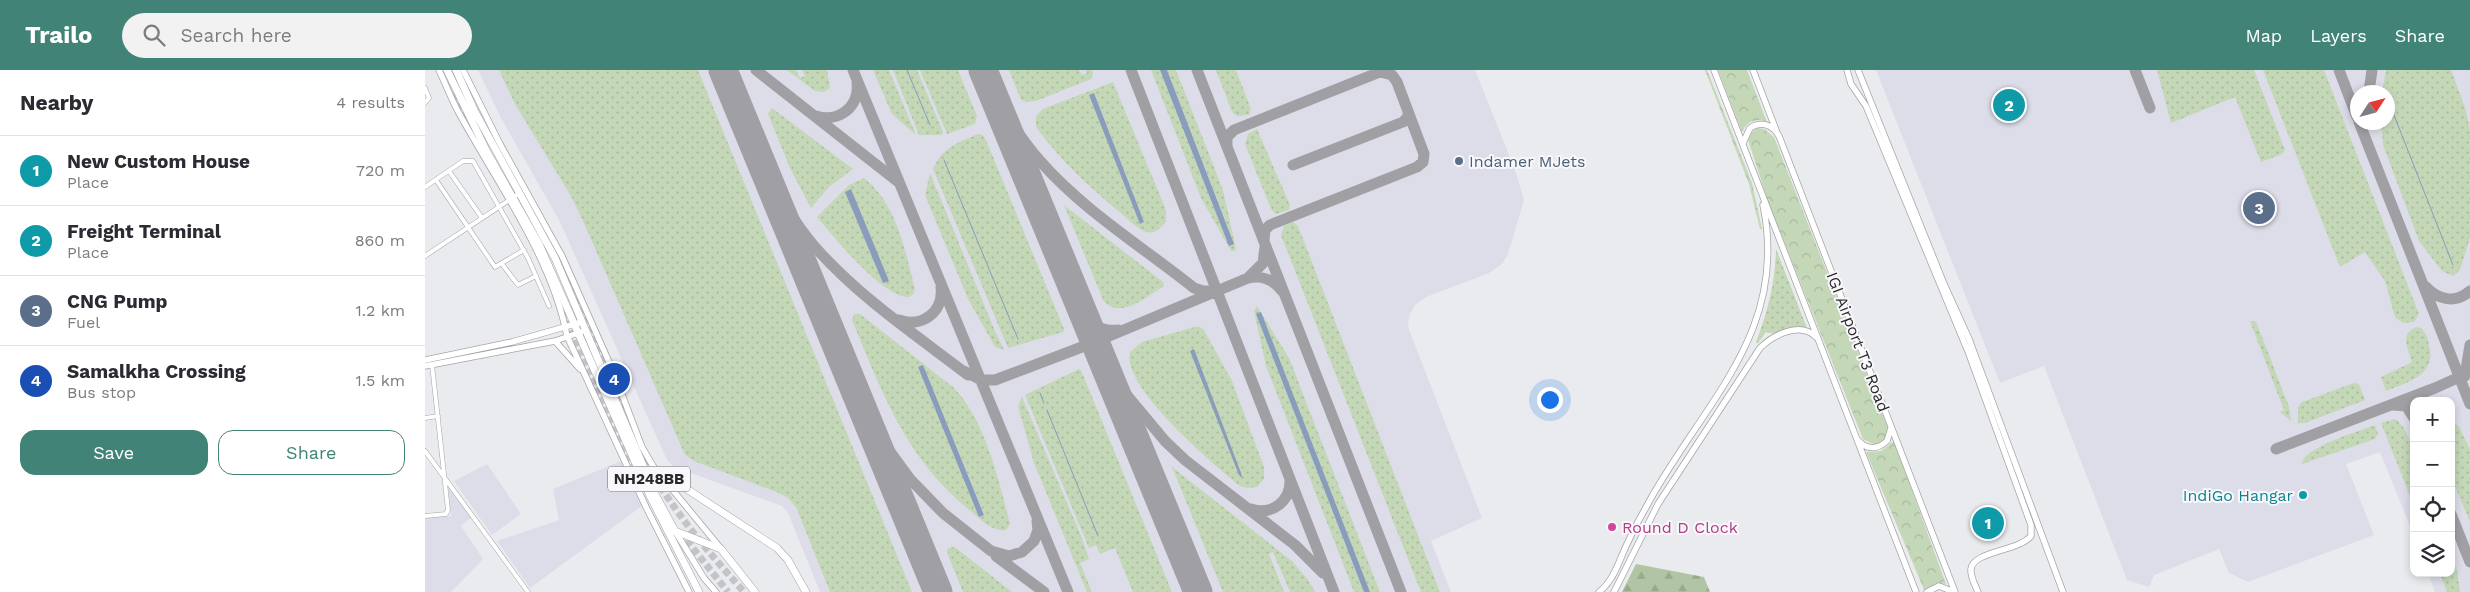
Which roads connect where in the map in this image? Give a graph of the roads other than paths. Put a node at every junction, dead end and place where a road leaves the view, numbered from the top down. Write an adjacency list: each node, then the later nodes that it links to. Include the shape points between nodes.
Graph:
1 (439, 70): 19 (main road, via 458,113)
2 (447, 70): 19 (highway, NH248BB)
3 (456, 70): 18 (highway, NH248BB, via 475,112)
4 (463, 70): 49 (main road, via 562,256 613,371 642,447 653,466)
5 (1714, 70): 13 (main road)
6 (1753, 70): 12 (main road)
7 (1847, 70): 10 (main road, via 1851,84)
8 (1857, 70): 10 (main road); 62 (main road, via 1969,338)
9 (425, 88): 11 (street, via 429,98)
10 (1861, 98): 61 (main road, via 1969,354 2031,525 2031,536 2021,545 1978,558 1973,564 1971,571)
11 (425, 104)
12 (1779, 136): 13 (main road, via 1771,127 1755,125 1744,138); 42 (main road, IGI Airport T3 Road)
13 (1745, 150): 17 (main road)
14 (449, 171): 15 (street); 20 (street, via 463,161 472,160); 21 (street)
15 (436, 180): 16 (street); 22 (street)
16 (425, 187)
17 (1759, 188): 35 (main road); 56 (main road, via 1767,223 1769,261 1763,300 1753,332 1737,364 1650,500 1610,580)
18 (520, 192): 19 (street); 28 (highway, NH248BB, via 555,258)
19 (510, 198): 20 (street); 29 (highway, NH248BB, via 539,244); 30 (main road, via 563,316)
20 (499, 206): 21 (street); 23 (street)
21 (482, 218): 22 (street)
22 (469, 228): 24 (street); 25 (street, via 495,267)
23 (524, 250): 25 (street); 26 (street)
24 (425, 256)
25 (502, 264): 26 (street, via 518,285)
26 (537, 276): 27 (street)
27 (549, 306)
28 (582, 322): 29 (main road); 31 (highway, NH248BB)
29 (574, 325): 30 (main road); 32 (highway, NH248BB)
30 (565, 328): 33 (main road); 36 (main road)
31 (585, 330): 32 (main road); 48 (highway, NH248BB, via 656,496)
32 (577, 334): 33 (main road); 52 (highway, NH248BB, via 651,498)
33 (567, 336): 34 (main road); 39 (main road)
34 (555, 341): 37 (main road); 39 (main road)
35 (1819, 342): 43 (main road); 57 (main road, via 1808,331 1799,330 1787,332 1760,348 1658,504)
36 (425, 360)
37 (432, 365): 38 (main road); 40 (street)
38 (425, 366)
39 (589, 381): 51 (main road)
40 (438, 416): 41 (street); 45 (street)
41 (425, 418)
42 (1890, 424): 43 (main road, via 1890,436 1877,448 1864,446); 60 (main road, IGI Airport T3 Road)
43 (1856, 437): 58 (main road)
44 (425, 451): 45 (street)
45 (444, 476): 47 (street, via 448,512); 50 (street)
46 (676, 482): 55 (highway, via 777,548)
47 (425, 516)
48 (675, 531): 49 (highway); 53 (main road)
49 (723, 552): 54 (highway)
50 (528, 592)
51 (689, 592)
52 (699, 592)
53 (716, 592)
54 (755, 592)
55 (807, 592)
56 (1599, 592)
57 (1614, 592)
58 (1916, 592)
59 (1927, 592): 60 (main road, via 1939,586)
60 (1954, 592)
61 (1978, 592)
62 (2063, 592)

